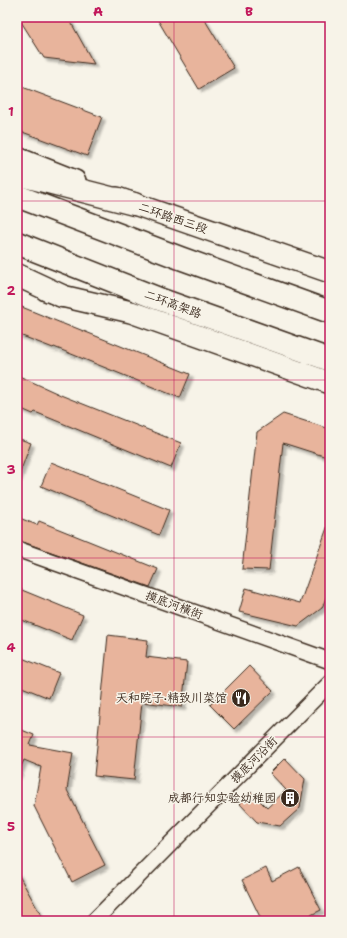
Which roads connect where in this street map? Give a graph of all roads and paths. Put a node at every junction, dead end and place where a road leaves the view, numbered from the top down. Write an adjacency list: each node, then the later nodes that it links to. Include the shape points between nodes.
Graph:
1 (17, 158): 4 (main road, 二环路西三段)
2 (17, 174): 4 (highway)
3 (17, 196): 10 (highway)
4 (134, 204): 6 (main road, 二环路西三段)
5 (17, 243): 11 (highway, 二环高架路, via 159,299)
6 (330, 272)
7 (17, 275): 9 (highway)
8 (17, 280): 9 (main road)
9 (62, 296): 12 (main road, via 131,312)
10 (330, 312)
11 (330, 360)
12 (330, 382)
13 (17, 549): 14 (street, 摸底河横街)
14 (330, 661)
15 (330, 683): 16 (street, 摸底河沿街)
16 (94, 921)

